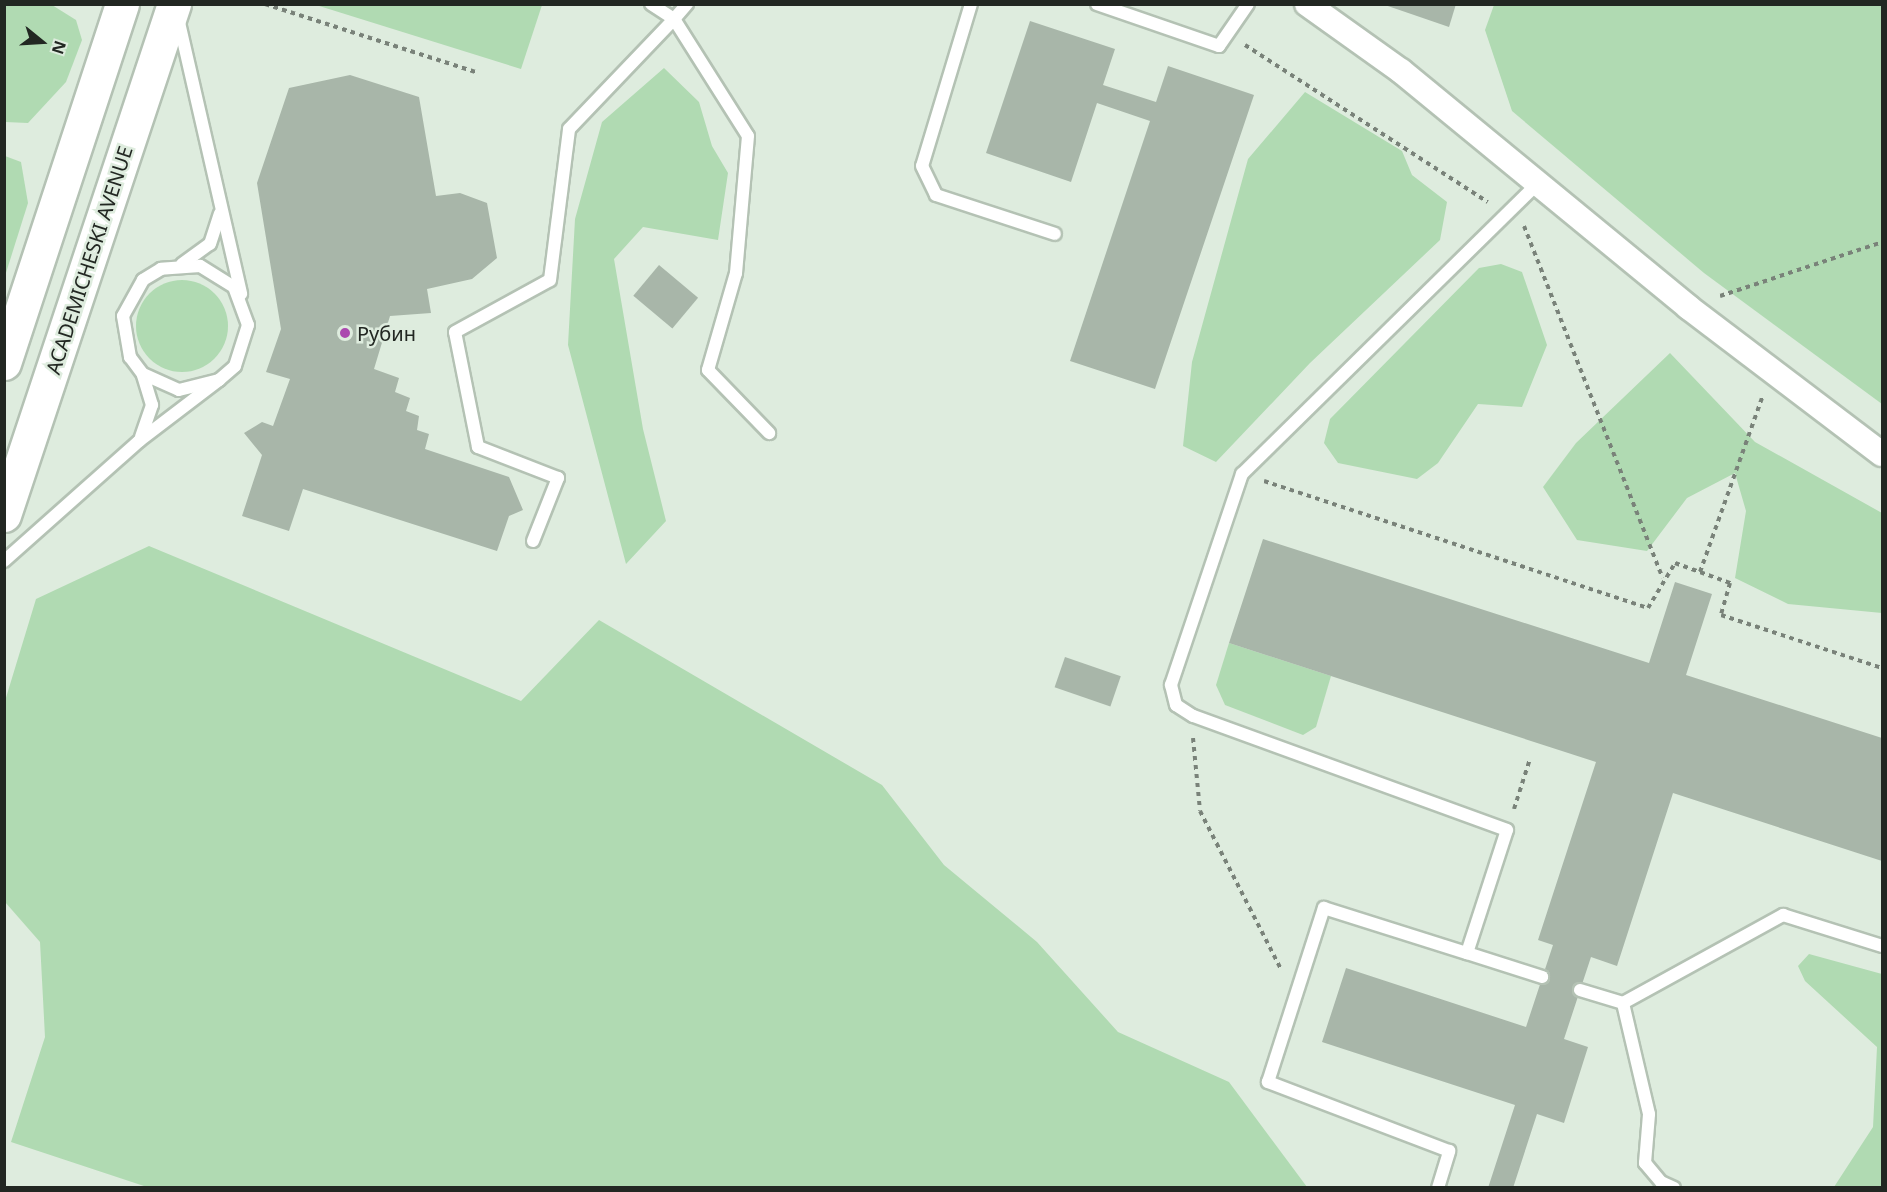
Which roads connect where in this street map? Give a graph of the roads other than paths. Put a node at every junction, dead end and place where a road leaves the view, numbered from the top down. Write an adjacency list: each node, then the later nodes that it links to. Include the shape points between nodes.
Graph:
1 (122, 4): 15 (main road)
2 (174, 4): 11 (lane); 21 (main road, ACADEMICHESKI AVENUE)
3 (651, 4): 9 (lane)
4 (687, 4): 9 (lane)
5 (971, 4): 12 (lane, via 922,166 936,195)
6 (1097, 4): 7 (lane, via 1219,46)
7 (1248, 4)
8 (1306, 4): 10 (street, via 1401,70)
9 (674, 19): 18 (lane, via 747,136 736,273 708,370); 22 (lane, via 569,129 550,280 455,332 478,447 558,478)
10 (1537, 184): 20 (street, via 1688,307); 25 (lane, via 1242,474 1172,685 1176,705 1193,716 1507,830)
11 (221, 209): 13 (lane, via 210,243); 14 (lane)
12 (1055, 234)
13 (181, 264): 14 (lane, via 219,273); 16 (lane, via 152,274 130,296 123,337)
14 (244, 304): 17 (lane, via 245,346)
15 (4, 363)
16 (143, 374): 17 (lane, via 179,390); 19 (lane, via 152,405)
17 (219, 380): 19 (lane)
18 (769, 433)
19 (139, 441): 23 (lane)
20 (1882, 454)
21 (4, 514)
22 (533, 541)
23 (4, 561)
24 (1882, 946): 28 (lane, via 1784,915)
25 (1467, 953): 26 (lane); 29 (lane, via 1324,908 1268,1082 1449,1151)
26 (1542, 977)
27 (1580, 990): 28 (lane)
28 (1623, 1004): 30 (lane, via 1649,1114 1645,1163 1651,1174)
29 (1438, 1188)
30 (1674, 1188)

